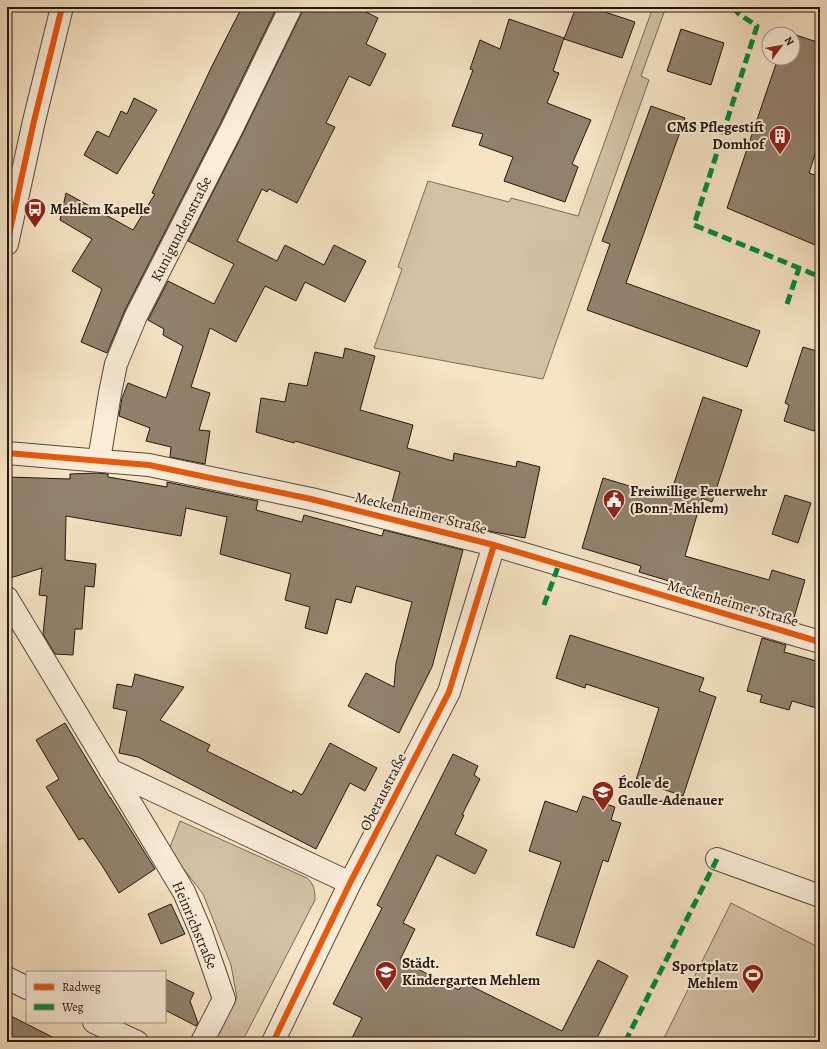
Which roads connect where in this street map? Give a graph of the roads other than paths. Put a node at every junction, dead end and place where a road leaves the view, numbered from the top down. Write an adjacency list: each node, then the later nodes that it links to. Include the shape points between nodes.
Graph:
1 (62, 7): 3 (street)
2 (291, 7): 5 (street, Kunigundenstraße, via 136,316 116,364)
3 (7, 244)
4 (7, 454): 5 (street, Meckenheimer Straße)
5 (99, 460): 6 (street, Meckenheimer Straße, via 149,465 302,496)
6 (494, 545): 8 (street, Meckenheimer Straße); 11 (street, Oberaustraße, via 449,692)
7 (7, 598): 9 (street, Heinrichstraße)
8 (820, 642)
9 (110, 770): 11 (street); 17 (street, Heinrichstraße, via 184,892 219,984 224,999)
10 (717, 859): 12 (street)
11 (350, 883): 18 (street, Oberaustraße)
12 (820, 896)
13 (7, 978): 14 (street)
14 (26, 988)
15 (96, 1023): 16 (street)
16 (137, 1042)
17 (202, 1042)
18 (273, 1042)

